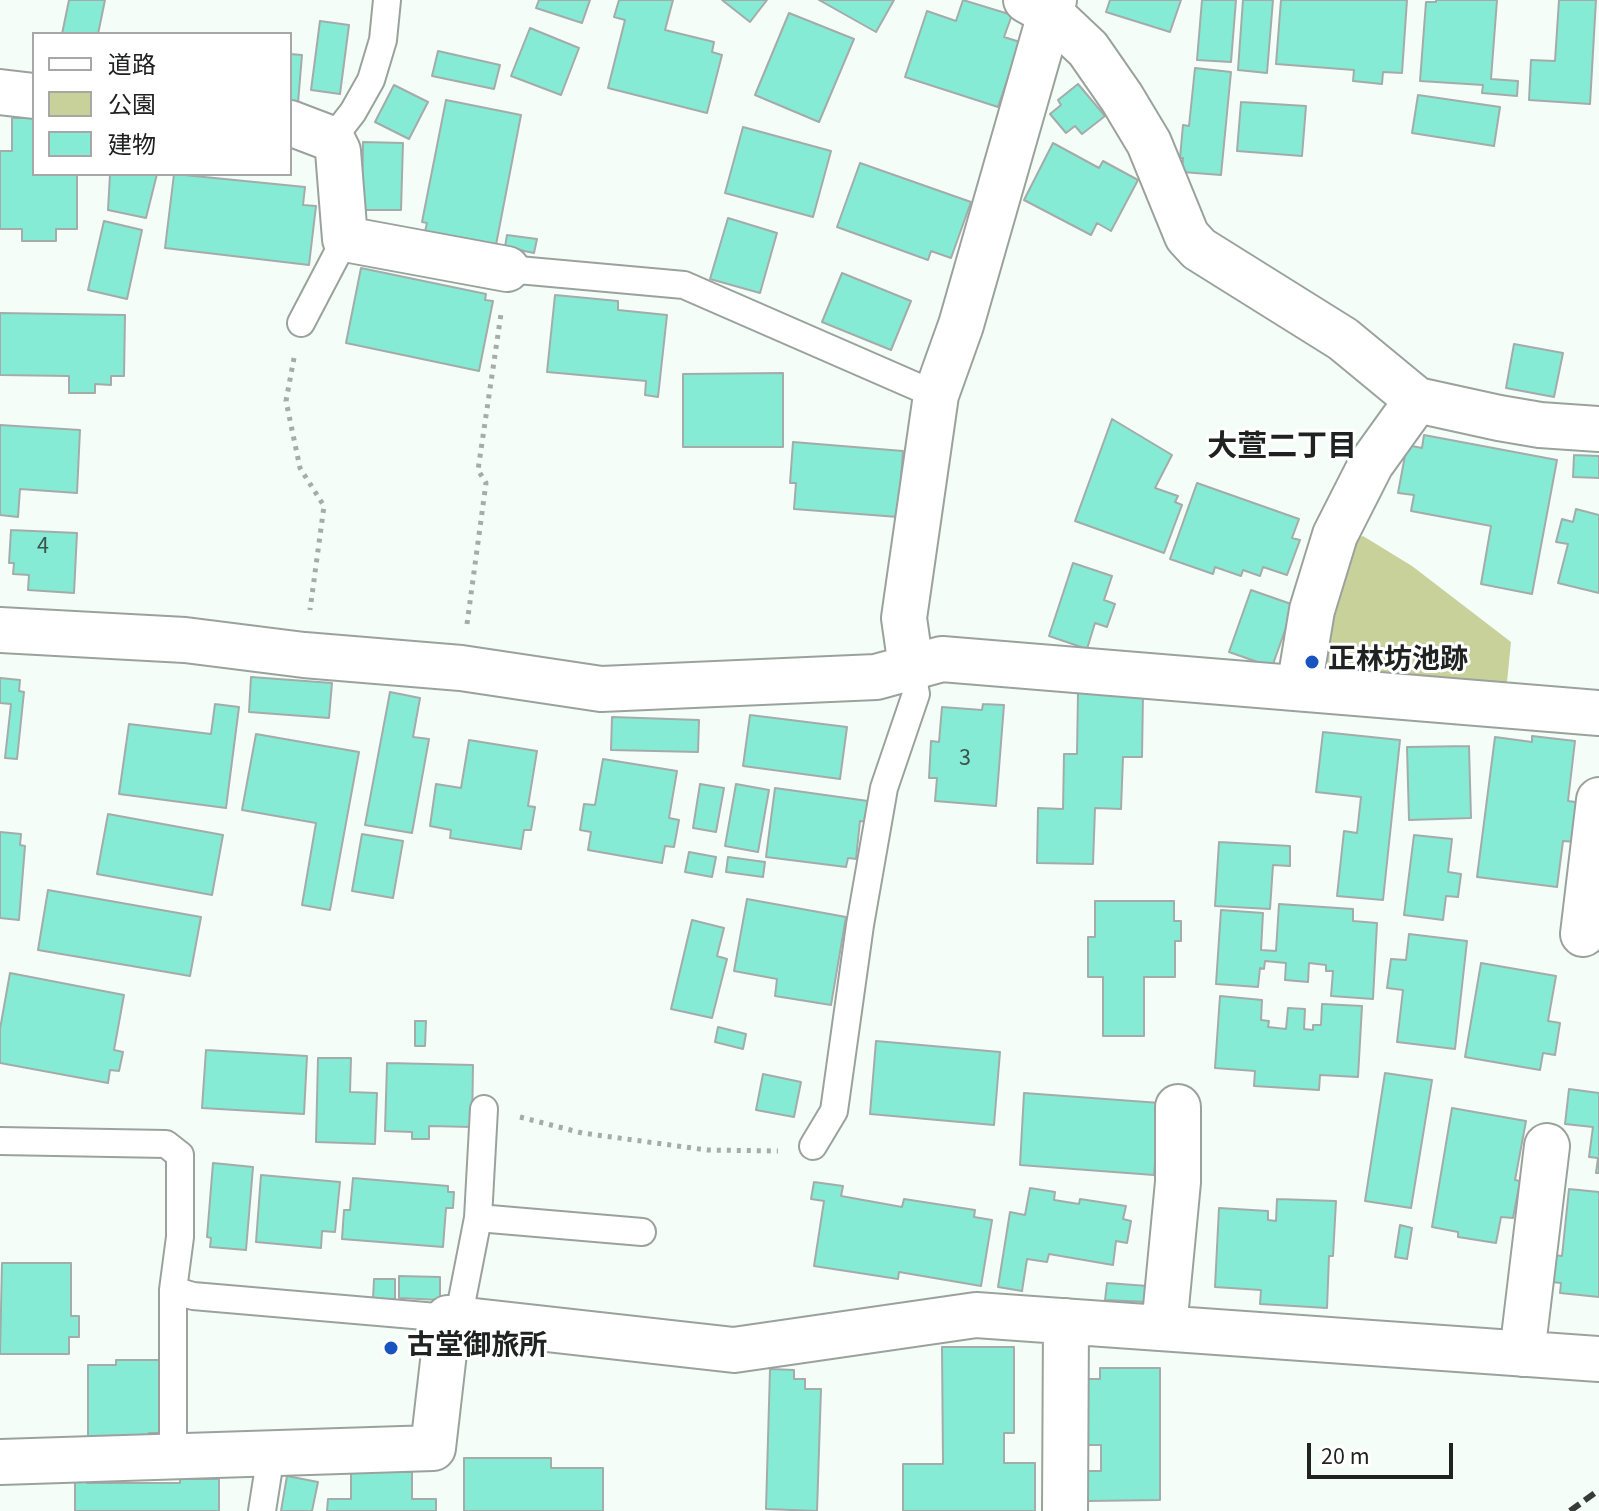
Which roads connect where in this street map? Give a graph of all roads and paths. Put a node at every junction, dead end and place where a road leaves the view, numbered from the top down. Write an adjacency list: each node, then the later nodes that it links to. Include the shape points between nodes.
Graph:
1 (387, 0): 6 (lane, via 371,80)
2 (1044, 5): 10 (street, via 961,325); 11 (street, via 1088,49 1122,98 1149,143 1187,236 1199,249 1343,339)
3 (0, 92): 4 (street)
4 (32, 96)
5 (292, 124): 6 (street)
6 (332, 139): 7 (street, via 341,168)
7 (345, 239): 8 (street); 9 (lane)
8 (507, 269): 10 (lane, via 684,285); 16 (path, via 478,470 486,483)
9 (301, 323): 14 (path, via 286,401 300,468 324,506)
10 (936, 395): 15 (street, via 904,618)
11 (1417, 400): 12 (street, via 1540,425); 17 (street, via 1371,464 1335,535 1312,610)
12 (1599, 429)
13 (0, 630): 14 (street, via 185,640)
14 (304, 655): 16 (street)
15 (911, 667): 16 (street, via 876,677 601,689); 17 (street, via 942,659); 24 (lane, via 916,694 884,788 834,1111)
16 (461, 668)
17 (1299, 688): 18 (street)
18 (1599, 713)
19 (1599, 800): 20 (street)
20 (1583, 934)
21 (1178, 1107): 31 (street, via 1178,1182)
22 (484, 1109): 24 (path, via 582,1133 707,1150 797,1151); 26 (lane)
23 (0, 1141): 28 (lane, via 166,1144 180,1155 180,1237)
24 (813, 1146)
25 (1547, 1146): 32 (street)
26 (478, 1218): 27 (lane); 29 (lane)
27 (642, 1232)
28 (173, 1290): 29 (lane); 35 (lane)
29 (453, 1319): 30 (street, via 734,1350 976,1315); 34 (street, via 433,1448)
30 (1066, 1321): 31 (street); 38 (street)
31 (1164, 1328): 32 (street)
32 (1522, 1354): 33 (street)
33 (1599, 1359)
34 (271, 1454): 35 (street); 37 (lane)
35 (173, 1455): 36 (street)
36 (0, 1462)
37 (262, 1511)
38 (1065, 1511)

